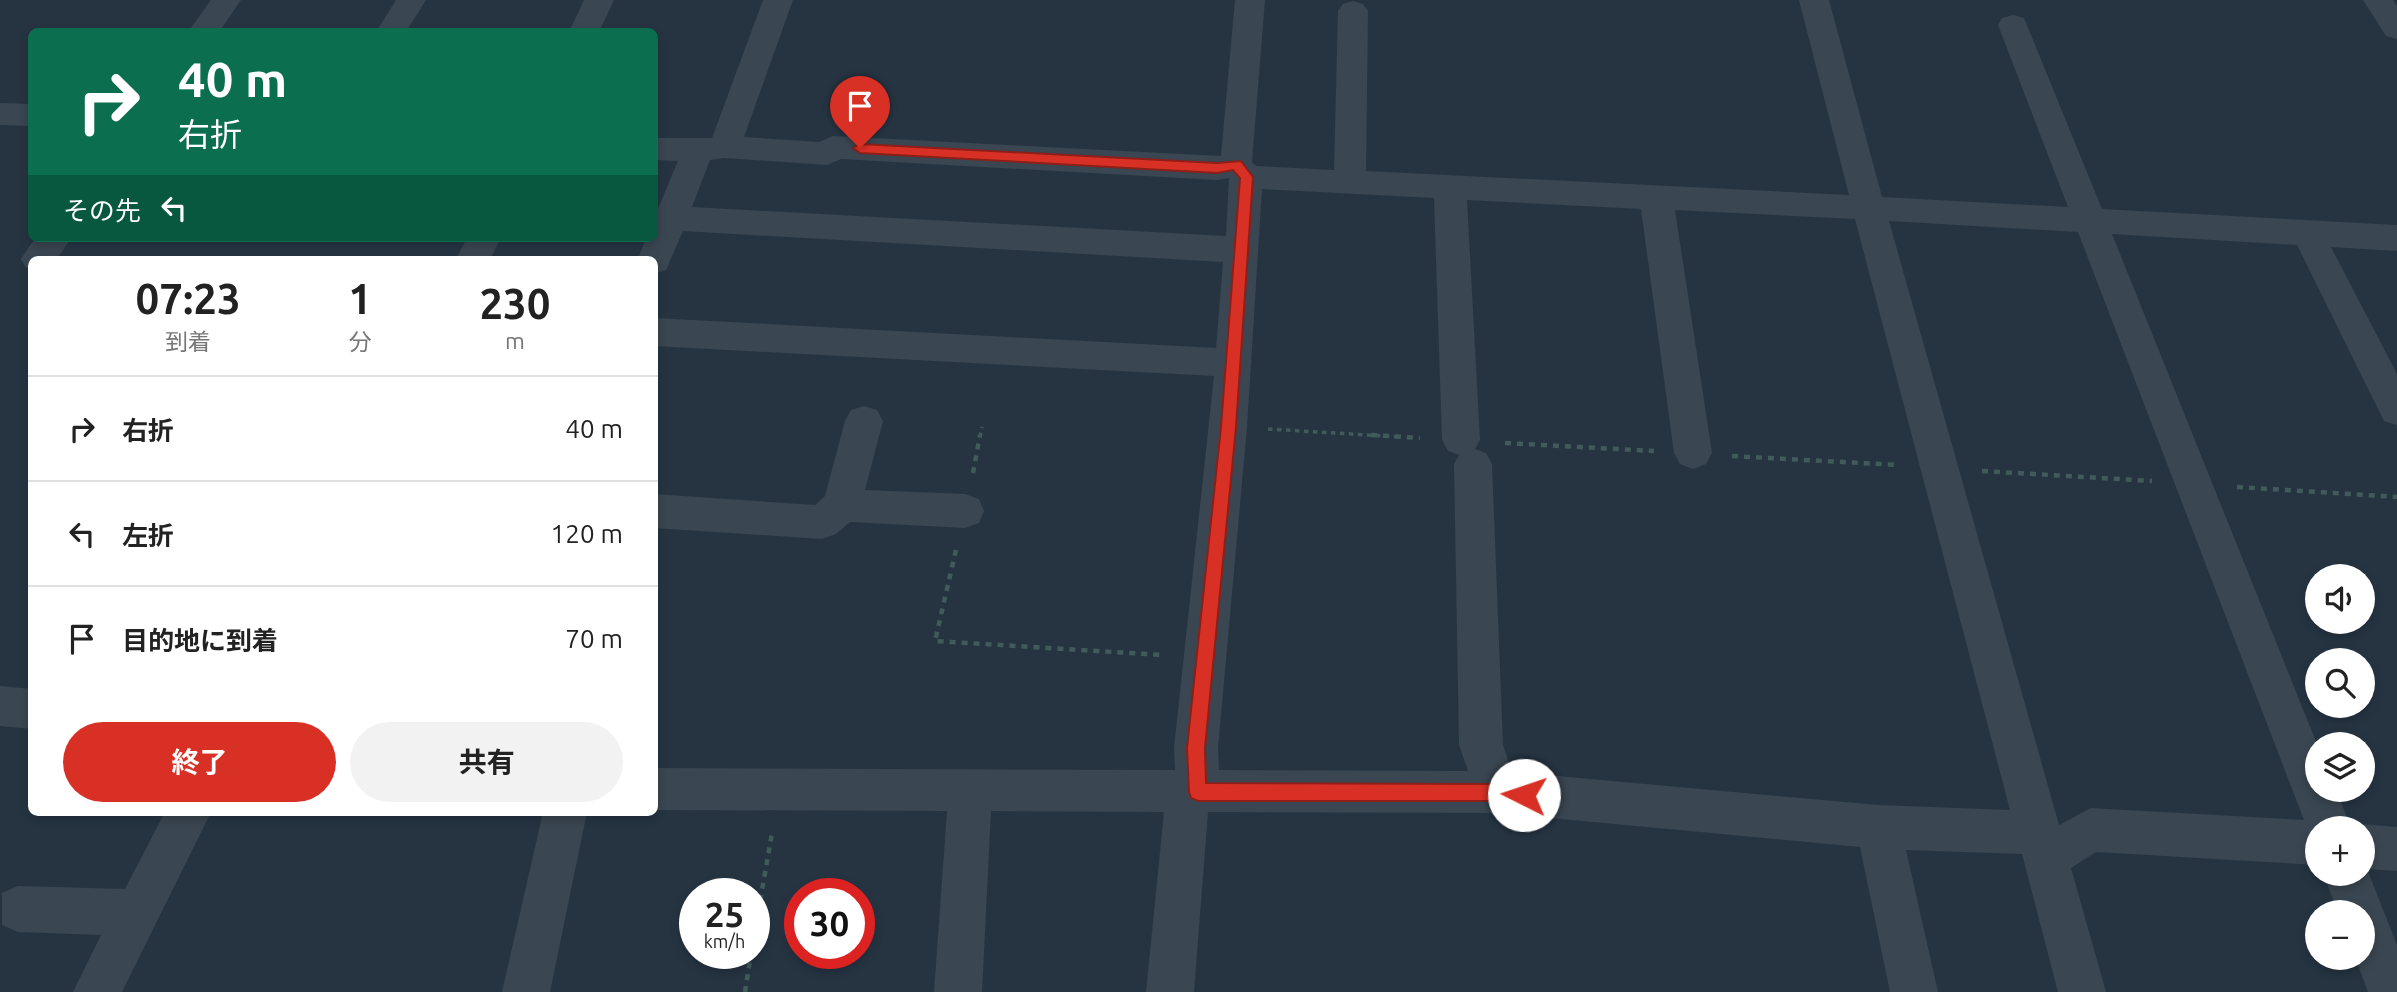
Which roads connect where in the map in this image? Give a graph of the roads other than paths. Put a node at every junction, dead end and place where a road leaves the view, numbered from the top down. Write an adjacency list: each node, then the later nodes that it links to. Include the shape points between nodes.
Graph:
1 (226, 0): 10 (street)
2 (411, 0): 11 (street)
3 (599, 0): 12 (street)
4 (778, 0): 17 (street)
5 (1250, 0): 18 (street)
6 (1814, 0): 22 (street)
7 (2378, 0): 13 (street)
8 (1353, 11): 19 (street)
9 (2013, 25): 24 (street)
10 (206, 28)
11 (394, 28)
12 (586, 28)
13 (2397, 29)
14 (0, 114): 15 (street)
15 (28, 116)
16 (658, 149): 17 (street)
17 (711, 149): 18 (street, via 827,154 833,147); 23 (street)
18 (1241, 171): 19 (street); 28 (street)
19 (1350, 183): 20 (street)
20 (1450, 187): 21 (street); 44 (street, via 1481,745)
21 (1656, 197): 22 (street); 35 (street)
22 (1869, 208): 24 (street); 50 (street)
23 (672, 218): 28 (street); 30 (street)
24 (2092, 223): 25 (street); 47 (street)
25 (2308, 234): 26 (street); 33 (street)
26 (2397, 238)
27 (51, 242): 29 (street)
28 (1241, 250): 32 (street)
29 (40, 256)
30 (656, 256)
31 (658, 332): 32 (street)
32 (1233, 363): 43 (street)
33 (2397, 410)
34 (864, 421): 36 (street)
35 (1693, 453)
36 (842, 505): 37 (street, via 822,522); 38 (street)
37 (658, 511)
38 (965, 511)
39 (0, 706): 40 (street)
40 (28, 709)
41 (658, 789): 42 (street)
42 (970, 790): 43 (street); 58 (street)
43 (1193, 792): 44 (street); 59 (street)
44 (1497, 792): 48 (street)
45 (187, 816): 54 (street)
46 (564, 816): 57 (street)
47 (2324, 816)
48 (1878, 827): 50 (street); 60 (street)
49 (2305, 842): 50 (street, via 2091,830)
50 (2042, 846): 61 (street)
51 (2375, 847): 52 (street)
52 (2397, 849)
53 (18, 909): 54 (street)
54 (137, 913): 56 (street)
55 (2375, 948): 62 (street)
56 (97, 992)
57 (526, 992)
58 (958, 992)
59 (1170, 992)
60 (1914, 992)
61 (2082, 992)
62 (2392, 992)

